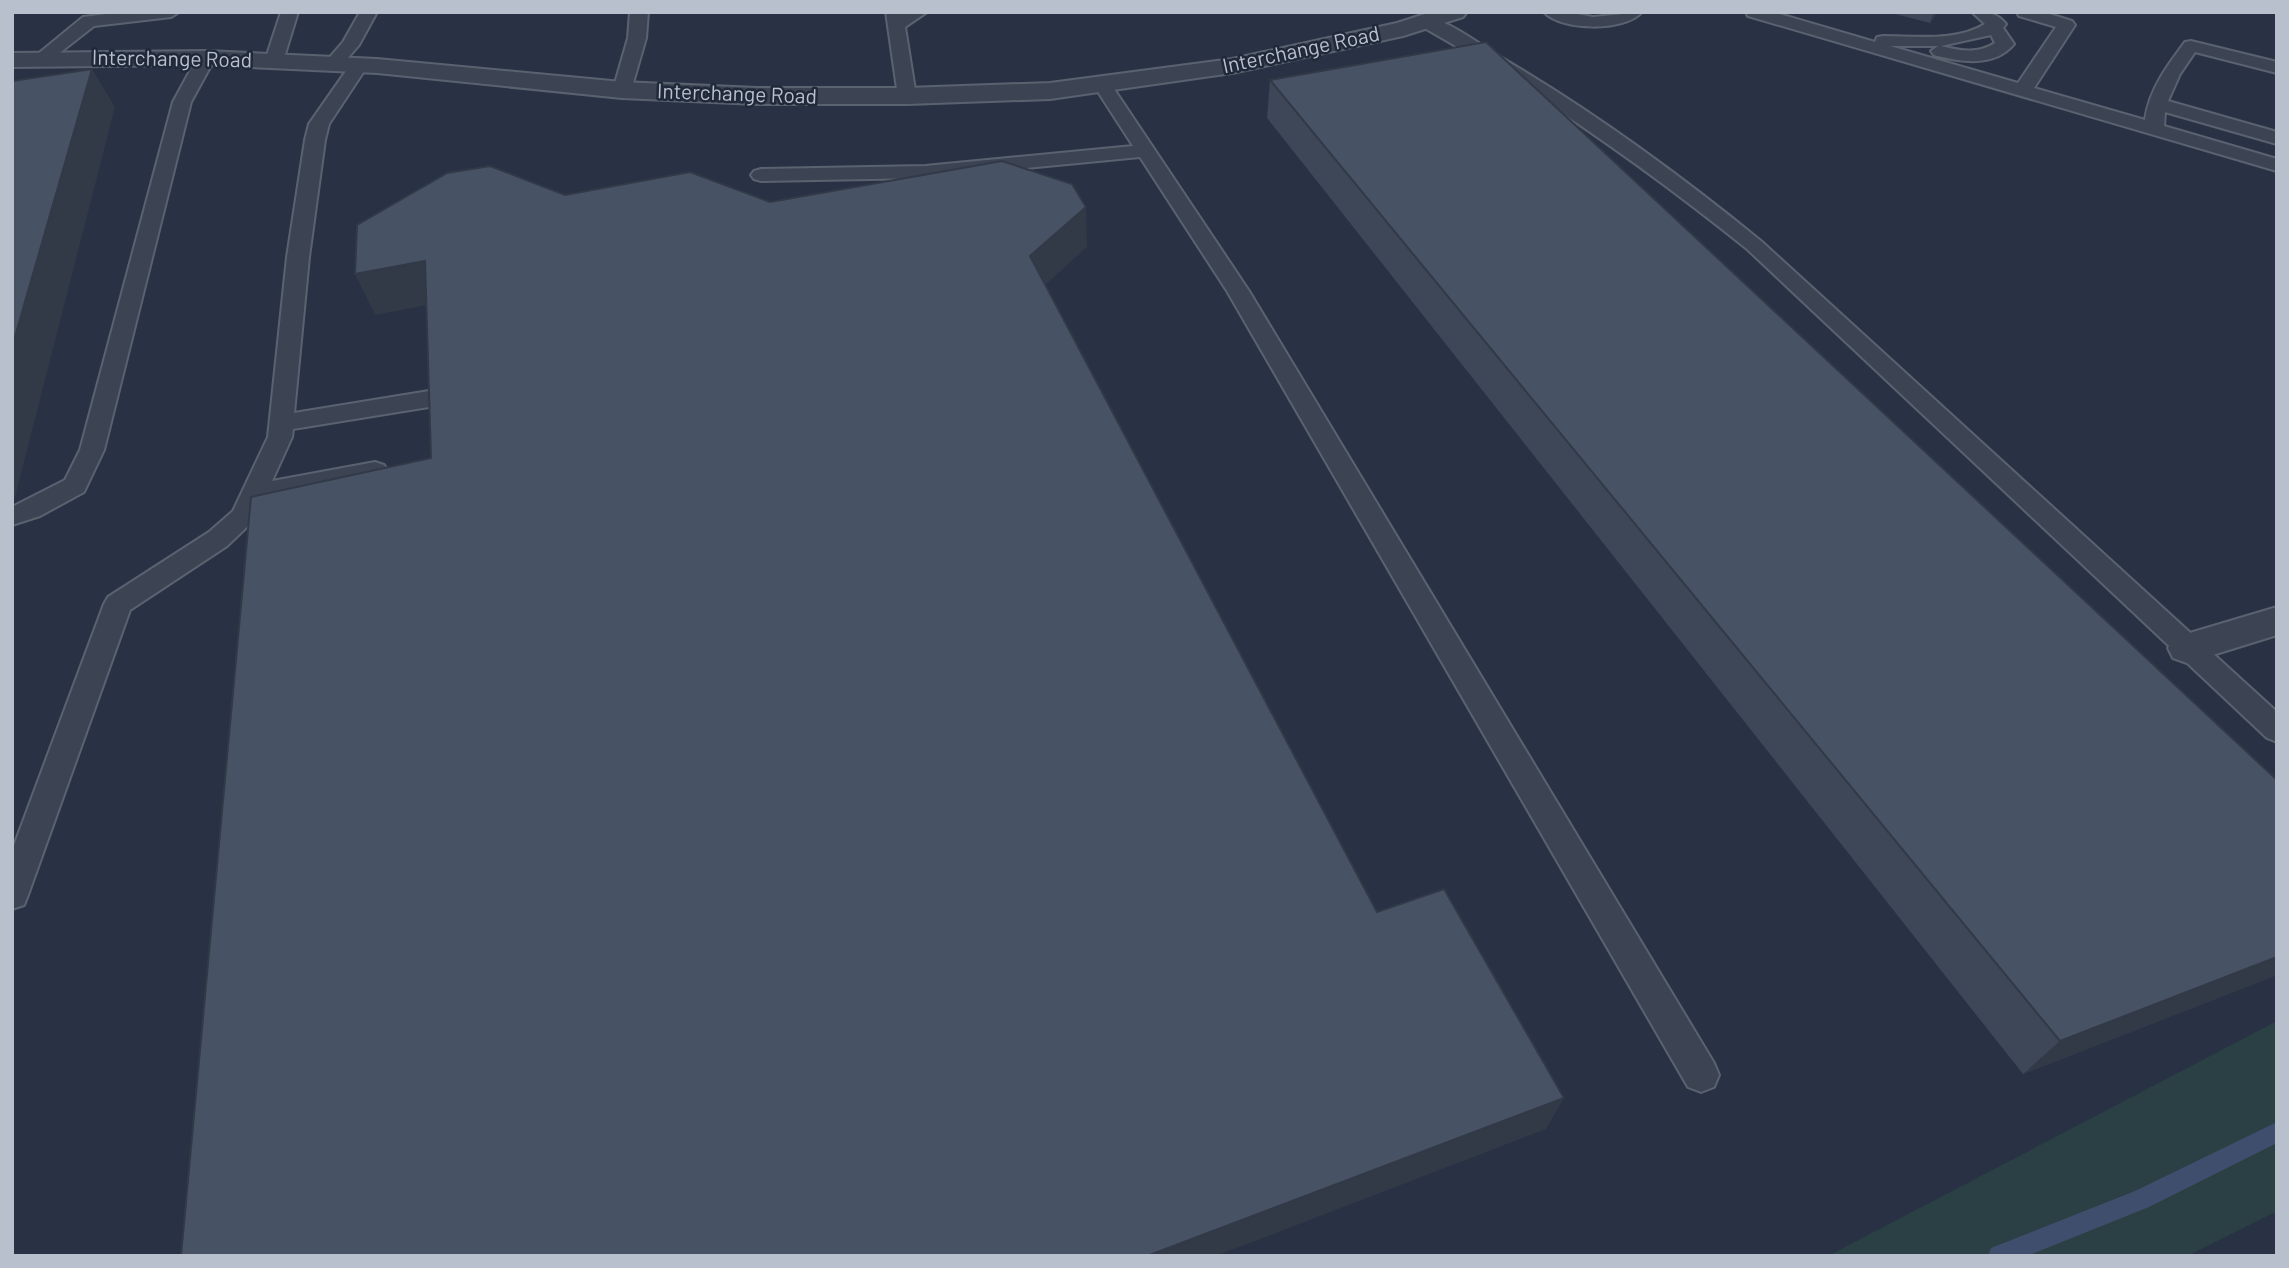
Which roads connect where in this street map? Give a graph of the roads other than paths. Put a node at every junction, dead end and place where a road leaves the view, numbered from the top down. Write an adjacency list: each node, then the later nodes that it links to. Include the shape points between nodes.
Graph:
1 (171, 12): 15 (lane, via 89,21)
2 (290, 12): 18 (lane)
3 (369, 12): 19 (lane)
4 (639, 12): 23 (lane, via 637,38)
5 (919, 12): 12 (lane)
6 (1455, 12): 13 (street, Interchange Road)
7 (1552, 12): 8 (lane, via 1591,23 1622,19)
8 (1634, 12)
9 (1754, 12): 14 (lane)
10 (1980, 12): 14 (lane, via 1997,24 1993,27 2005,44 1982,57 1901,40)
11 (2025, 12): 24 (lane, via 2066,25)
12 (895, 18): 25 (lane)
13 (1427, 22): 22 (street, Interchange Road, via 1232,66); 38 (lane, via 1484,52 1683,186 1744,237)
14 (1855, 41): 24 (lane)
15 (42, 58): 16 (street, Interchange Road); 17 (street, Interchange Road)
16 (206, 58): 18 (street, Interchange Road); 36 (lane, via 182,102 92,450 75,486)
17 (12, 60)
18 (274, 61): 19 (street, Interchange Road)
19 (333, 64): 20 (street, Interchange Road)
20 (359, 65): 23 (street, Interchange Road); 33 (lane, via 319,124 315,140)
21 (2277, 68): 26 (lane, via 2191,46 2166,80)
22 (1102, 84): 25 (street, Interchange Road, via 1050,91); 29 (lane)
23 (622, 90): 25 (street, Interchange Road)
24 (2023, 90): 27 (lane)
25 (907, 96)
26 (2157, 104): 27 (lane); 28 (lane)
27 (2154, 128): 30 (lane)
28 (2277, 138)
29 (1146, 151): 31 (lane, via 925,172); 41 (lane, via 1238,292)
30 (2277, 165)
31 (761, 175)
32 (435, 398): 33 (lane)
33 (281, 423): 35 (lane, via 280,437)
34 (405, 466): 35 (lane)
35 (254, 493): 40 (lane, via 243,516 218,539 118,604)
36 (12, 516)
37 (2277, 621): 38 (street)
38 (2187, 648): 39 (lane)
39 (2277, 730)
40 (12, 894)
41 (1701, 1075)

